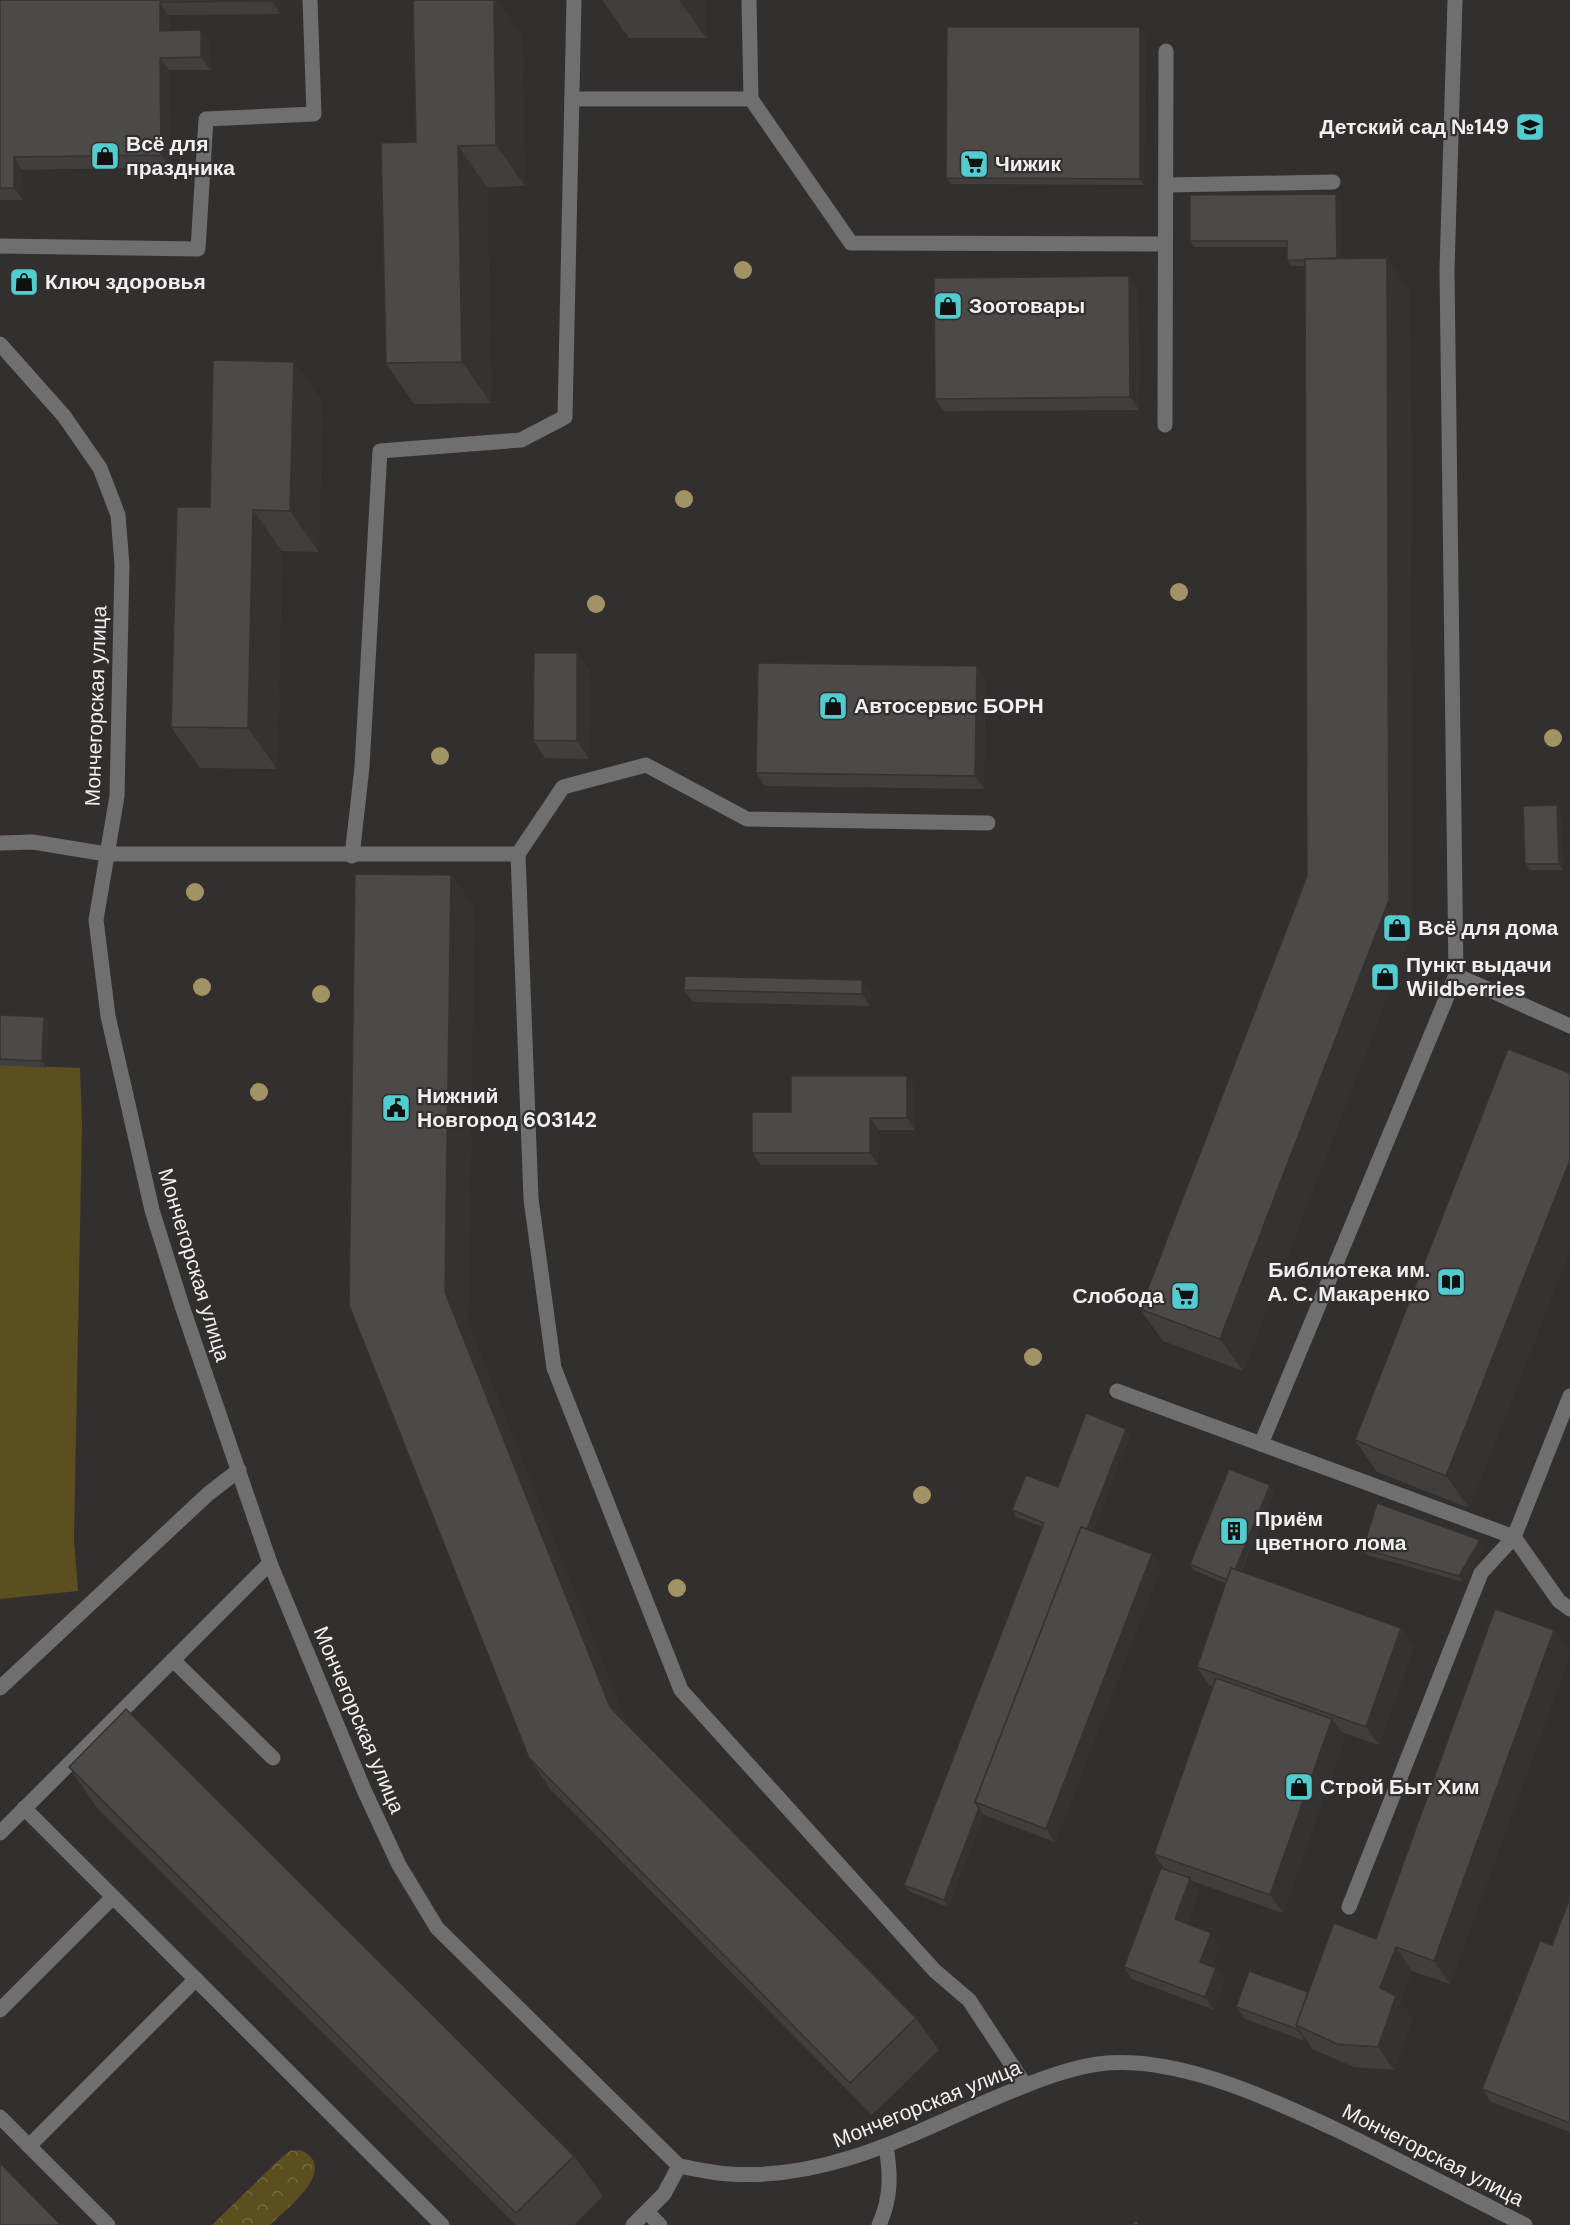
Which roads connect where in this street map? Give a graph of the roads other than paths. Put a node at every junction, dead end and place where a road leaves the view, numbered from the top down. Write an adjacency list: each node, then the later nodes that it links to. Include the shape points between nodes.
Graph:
1 (310, 0): 11 (street, via 314,114 206,119 198,249)
2 (574, 0): 6 (street)
3 (749, 0): 7 (street)
4 (1455, 0): 19 (street, via 1447,270)
5 (1166, 51): 9 (street)
6 (572, 99): 7 (street); 18 (street, via 566,417 521,440 380,451 362,767)
7 (750, 99): 10 (street, via 851,243)
8 (1333, 183): 9 (street)
9 (1166, 185): 10 (street)
10 (1165, 244): 13 (street)
11 (0, 246)
12 (0, 344): 16 (street, Мончегорская улица, via 64,416 100,468 118,515 122,565 117,796)
13 (1165, 425)
14 (988, 823): 17 (street, via 747,819 646,765 563,787)
15 (0, 843): 16 (street, via 33,842)
16 (106, 854): 18 (street); 24 (street, Мончегорская улица, via 96,920 108,1016 152,1210)
17 (518, 854): 18 (street); 37 (street, via 531,1199 554,1368 681,1690 935,1971 969,2000)
18 (352, 856)
19 (1456, 975): 20 (street); 23 (street)
20 (1570, 1026)
21 (1117, 1391): 23 (street)
22 (1570, 1396): 25 (street)
23 (1261, 1444): 25 (street)
24 (239, 1470): 26 (street, Мончегорская улица); 29 (street, via 208,1494)
25 (1514, 1538): 27 (street, via 1559,1602); 34 (street, via 1481,1573)
26 (270, 1563): 28 (street); 41 (street, Мончегорская улица, via 364,1790 399,1865 436,1928)
27 (1570, 1609)
28 (173, 1660): 30 (street); 31 (street)
29 (0, 1688)
30 (273, 1758)
31 (24, 1808): 32 (street); 33 (street)
32 (0, 1833)
33 (113, 1897): 35 (street); 36 (street)
34 (1349, 1907)
35 (196, 1979): 39 (street); 44 (street)
36 (0, 2010)
37 (1025, 2085): 40 (street, Мончегорская улица); 48 (street, Мончегорская улица, via 1098,2064 1165,2066 1263,2096)
38 (0, 2117): 39 (street)
39 (29, 2146): 43 (street)
40 (886, 2147): 41 (street, Мончегорская улица, via 833,2165 763,2175); 47 (street, via 890,2191)
41 (679, 2166): 42 (street, via 664,2194)
42 (647, 2212): 45 (street); 46 (street)
43 (108, 2225)
44 (442, 2225)
45 (633, 2225)
46 (660, 2225)
47 (879, 2225)
48 (1525, 2225)

